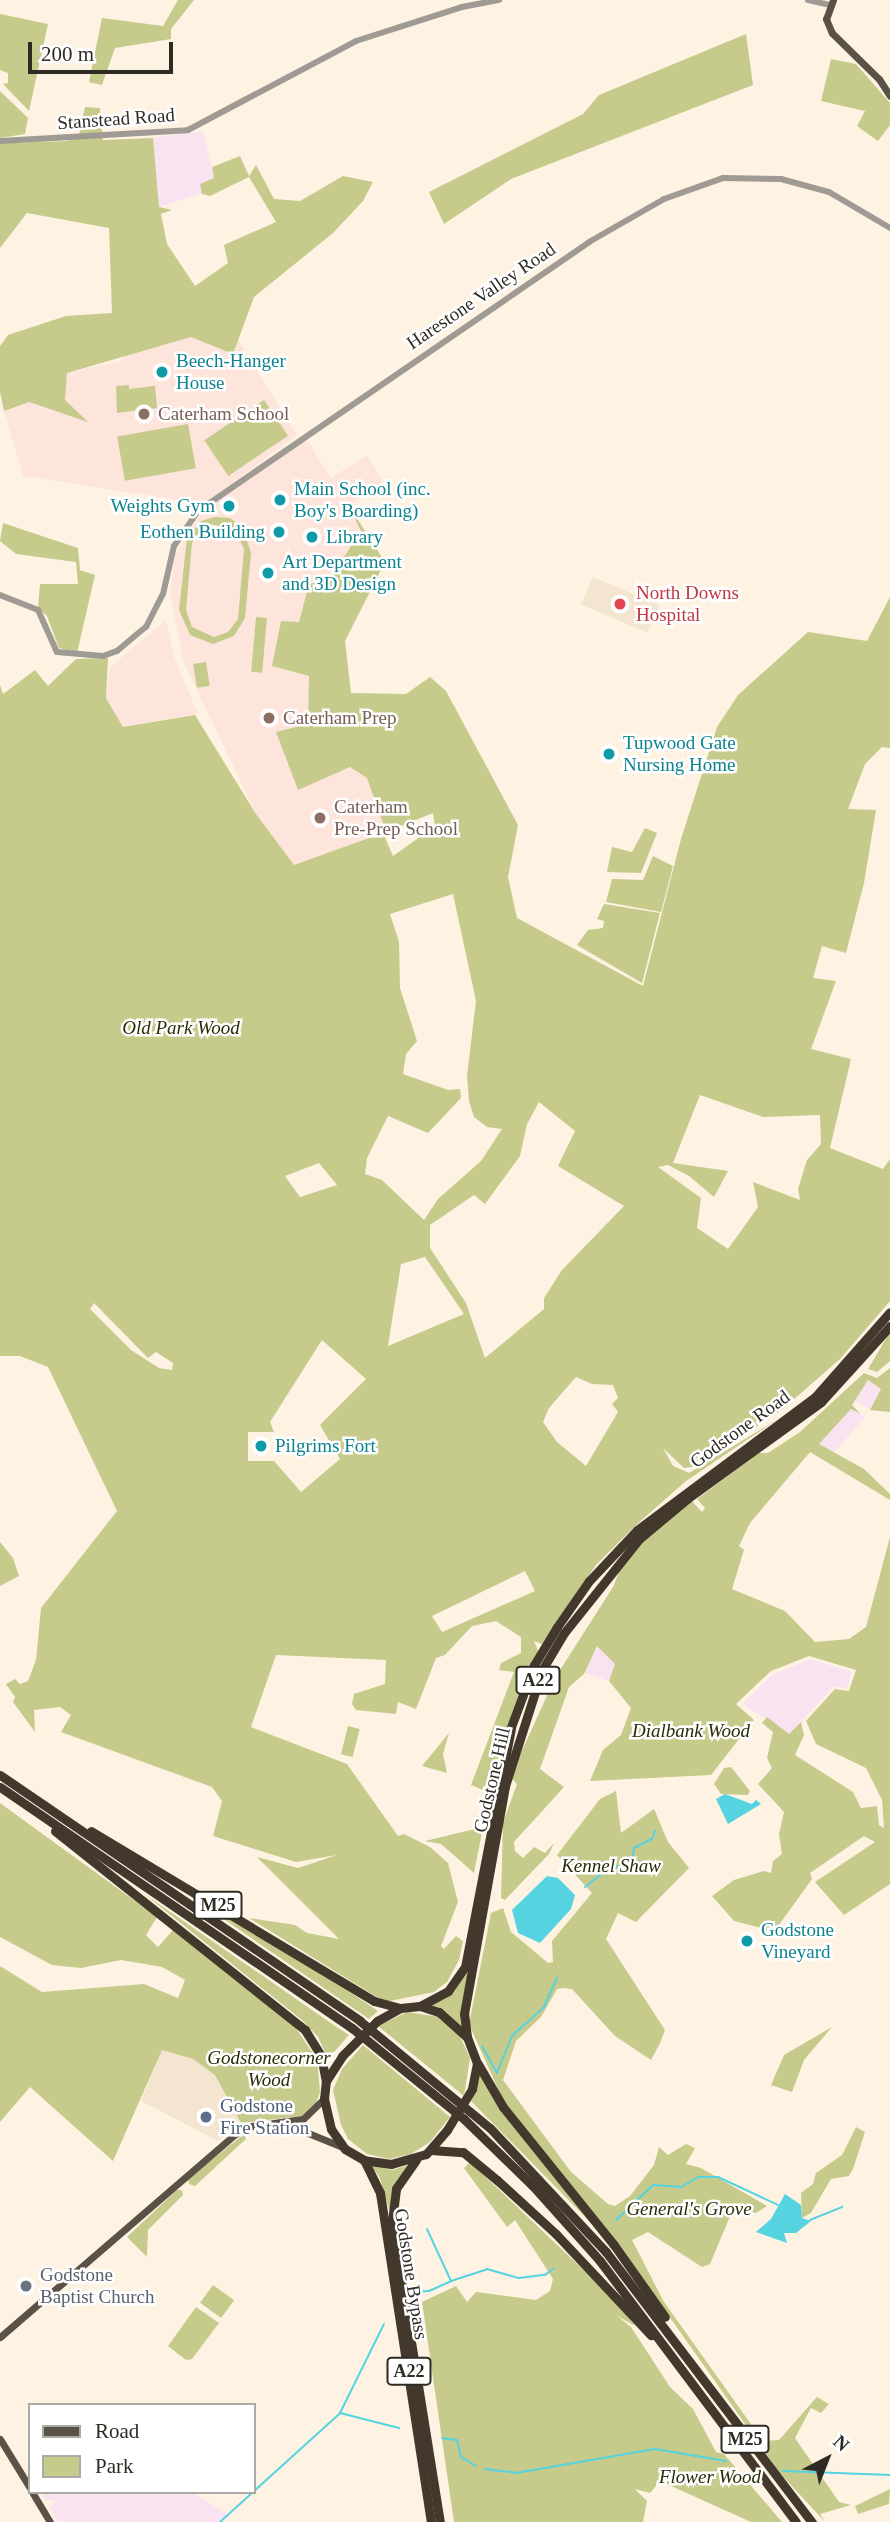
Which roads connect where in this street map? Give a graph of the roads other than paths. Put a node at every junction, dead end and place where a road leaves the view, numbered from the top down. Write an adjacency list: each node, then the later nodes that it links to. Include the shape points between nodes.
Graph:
1 (499, 0): 5 (street, Stanstead Road, via 461,7 356,41 188,130)
2 (808, 0): 3 (street)
3 (831, 2): 4 (main road, via 826,19 832,33)
4 (890, 96)
5 (0, 141)
6 (890, 228): 7 (street, Harestone Valley Road, via 829,192 781,178 723,178 664,199 589,242 198,511 174,546 163,594 138,636 103,656 57,652 38,610)
7 (0, 596)
8 (890, 1312): 11 (highway, Godstone Road / A22, via 815,1396 661,1508)
9 (890, 1326): 10 (highway, Godstone Road / A22, via 821,1402 688,1498)
10 (622, 1557): 18 (highway, Godstone Hill / A22, via 542,1670 520,1733 505,1786 464,2014)
11 (602, 1566): 16 (highway, Godstone Hill / A22, via 534,1665 511,1727 465,1967 449,1991)
12 (0, 1775): 15 (highway, M25)
13 (0, 1787): 14 (highway, M25)
14 (13, 1796): 20 (highway, M25, via 304,2030 321,2056); 29 (highway, M25, via 352,2028 449,2106 567,2223)
15 (35, 1799): 17 (highway, M25, via 374,2001); 28 (highway, M25, via 360,2021 456,2097 576,2216)
16 (420, 2006): 17 (highway); 18 (highway, via 454,2023)
17 (400, 2008): 20 (highway, via 351,2044)
18 (467, 2038): 19 (highway)
19 (477, 2063): 24 (highway, via 468,2096); 28 (highway, M25, via 503,2107 635,2275)
20 (326, 2081): 21 (highway)
21 (324, 2099): 22 (main road, via 309,2116); 23 (highway, via 331,2129)
22 (281, 2122): 23 (main road); 27 (main road, via 235,2134)
23 (345, 2149): 26 (highway)
24 (431, 2150): 25 (highway); 29 (highway, M25, via 463,2152 497,2180 581,2259)
25 (418, 2158): 26 (highway, via 391,2164); 35 (highway, Godstone Bypass / A22, via 396,2189 392,2223)
26 (364, 2160): 34 (highway, Godstone Bypass / A22, via 380,2193)
27 (0, 2337)
28 (684, 2352): 37 (highway, M25)
29 (671, 2356): 36 (highway, M25)
30 (0, 2439): 31 (main road)
31 (28, 2485)
32 (33, 2494): 33 (main road)
33 (50, 2522)
34 (431, 2522)
35 (440, 2522)
36 (796, 2522)
37 (812, 2522)

